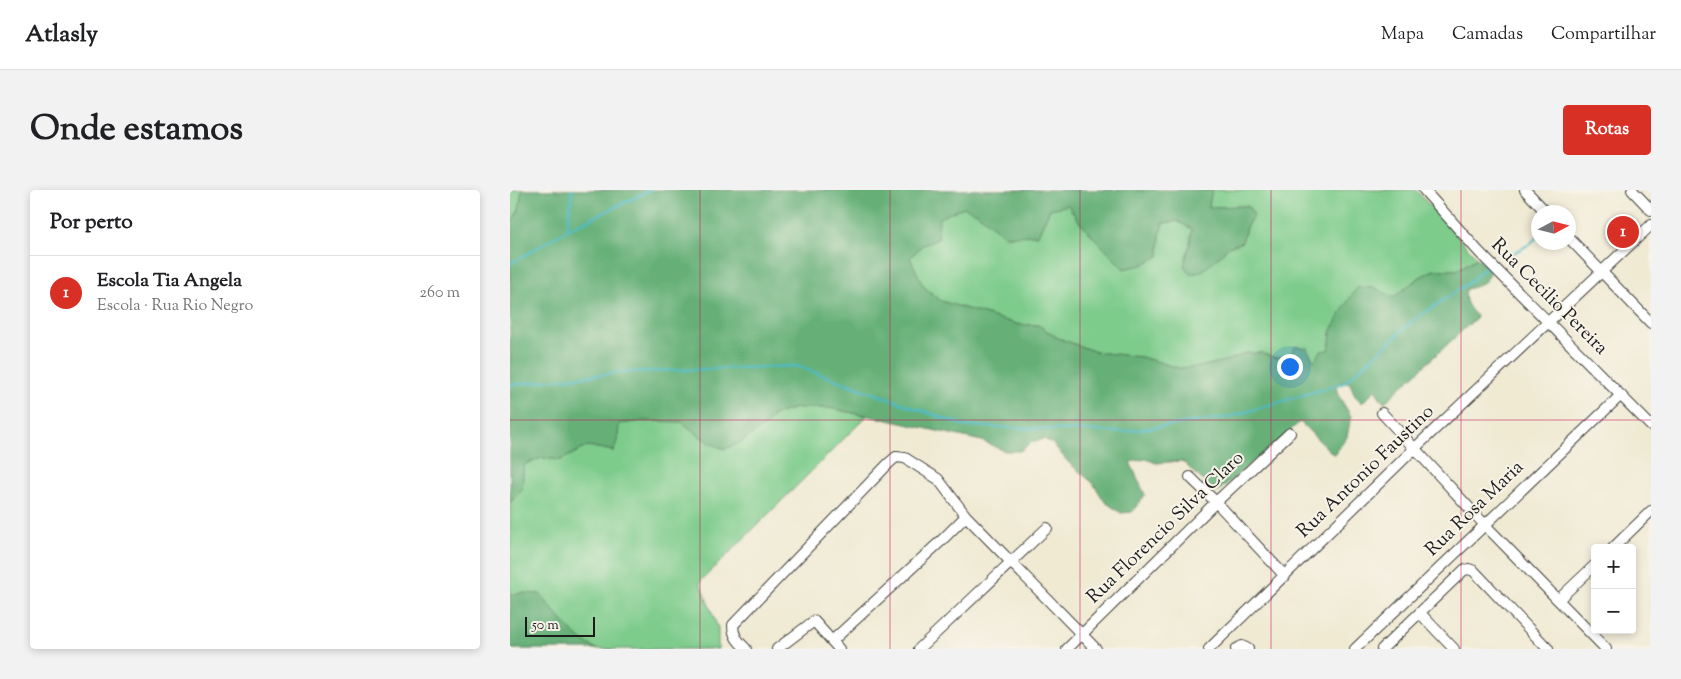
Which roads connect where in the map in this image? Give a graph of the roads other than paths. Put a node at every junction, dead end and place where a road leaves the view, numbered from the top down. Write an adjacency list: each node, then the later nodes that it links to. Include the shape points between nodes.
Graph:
1 (1424, 190): 9 (street, Rua Cecilio Pereira, via 1479,252)
2 (1524, 190): 4 (street)
3 (1632, 190): 5 (street)
4 (1539, 205)
5 (1651, 210)
6 (1651, 225): 8 (street, Rua Antonio Faustino)
7 (1576, 245): 8 (street)
8 (1602, 272): 9 (street, Rua Antonio Faustino); 10 (street)
9 (1549, 322): 11 (street, Rua Cecilio Pereira); 15 (street, Rua Antonio Faustino)
10 (1651, 323)
11 (1621, 395): 13 (street, Rua Cecilio Pereira); 20 (street, Rua Rosa Maria)
12 (1382, 413): 15 (street)
13 (1651, 426)
14 (1290, 433): 17 (street, Rua Florencio Silva Claro)
15 (1414, 450): 20 (street); 25 (street, Rua Antonio Faustino)
16 (1190, 477): 17 (street)
17 (1216, 502): 25 (street); 28 (street, Rua Florencio Silva Claro)
18 (1651, 511): 22 (street)
19 (966, 516): 23 (street); 29 (street); 30 (street, via 938,479 904,458 896,457 733,625 737,641)
20 (1484, 524): 26 (street); 39 (street, Rua Rosa Maria)
21 (1047, 528): 23 (street)
22 (1617, 544)
23 (1010, 562): 28 (street); 33 (street)
24 (1591, 569): 26 (street)
25 (1284, 576): 36 (street, Rua Antonio Faustino)
26 (1559, 599): 43 (street)
27 (1420, 613): 40 (street); 41 (street); 42 (street, via 1464,570 1470,569)
28 (1082, 635): 34 (street, Rua Florencio Silva Claro); 35 (street)
29 (832, 641): 31 (street, via 814,621); 32 (street)
30 (746, 649)
31 (776, 649)
32 (840, 649)
33 (919, 649)
34 (1067, 649)
35 (1096, 649)
36 (1209, 649)
37 (1236, 649): 38 (street, via 1242,646)
38 (1248, 649)
39 (1355, 649)
40 (1382, 649)
41 (1454, 649)
42 (1548, 649)
43 (1606, 649)

